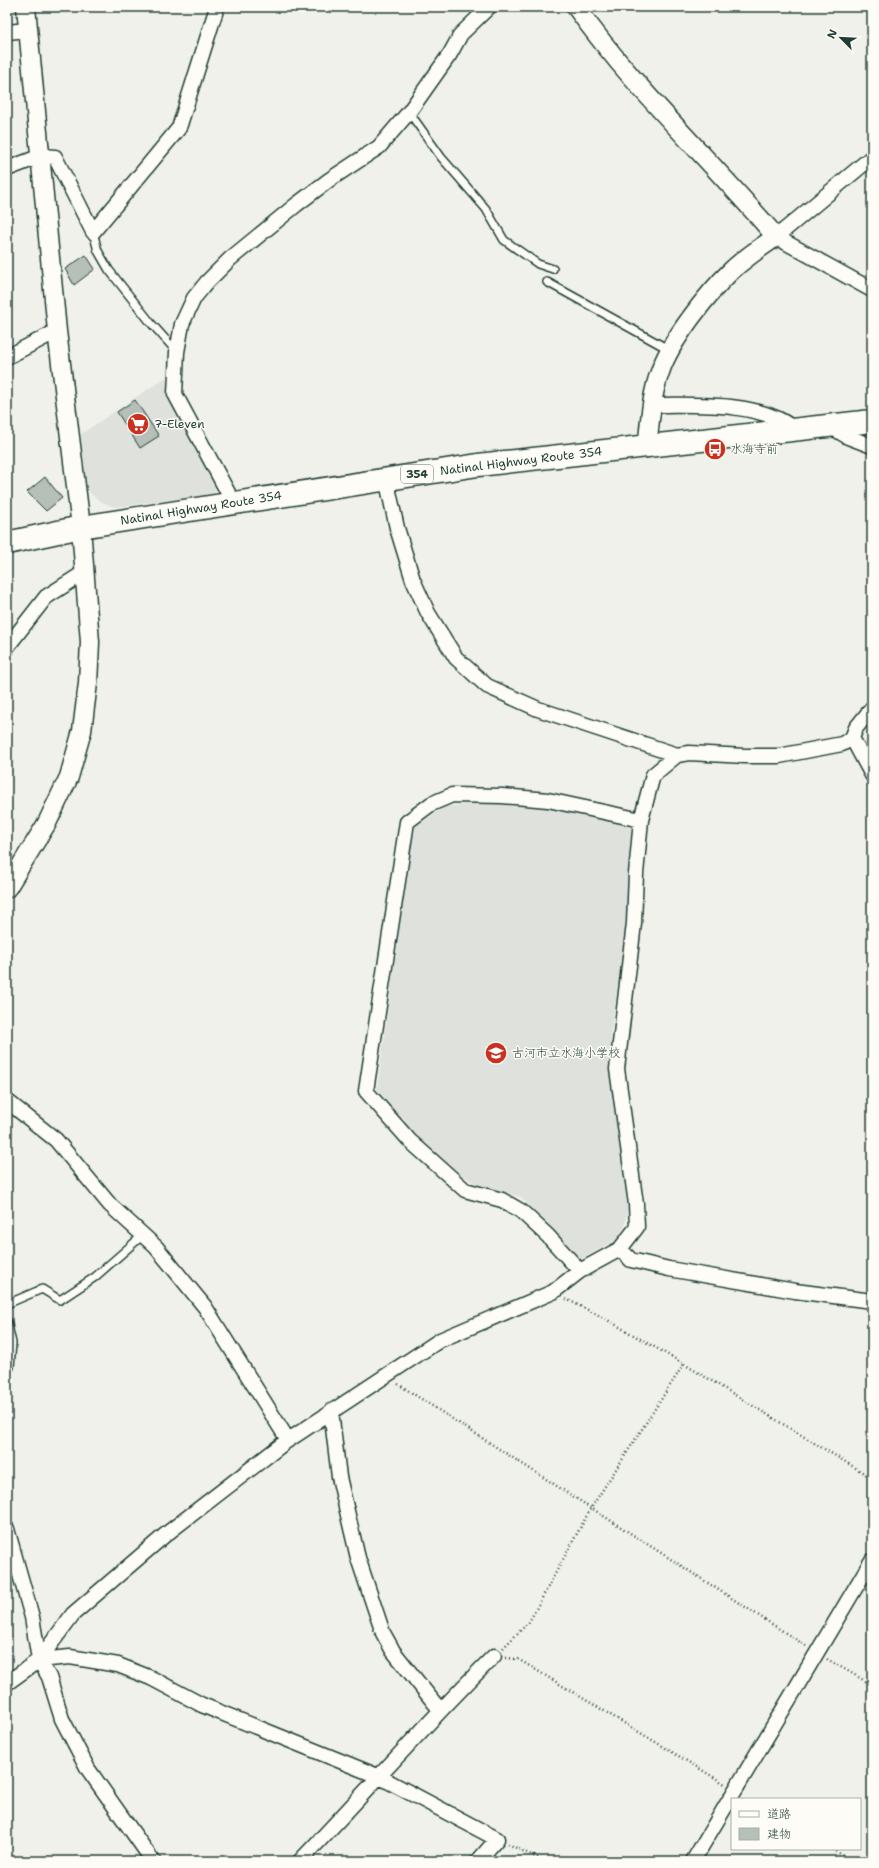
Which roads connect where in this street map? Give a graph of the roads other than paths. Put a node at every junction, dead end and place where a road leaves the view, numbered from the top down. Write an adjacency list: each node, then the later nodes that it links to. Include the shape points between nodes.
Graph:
1 (26, 7): 5 (street)
2 (217, 7): 11 (street, via 180,128)
3 (489, 7): 7 (street, via 461,34)
4 (576, 7): 12 (street, via 607,49)
5 (28, 30): 6 (street); 8 (street)
6 (7, 32)
7 (409, 112): 13 (lane, via 441,157 486,209 504,240 538,264); 18 (street, via 379,147 296,205 230,259 207,282 194,298 182,324)
8 (42, 156): 10 (street); 11 (street, via 55,157); 16 (street)
9 (872, 157): 12 (street)
10 (7, 169)
11 (93, 232): 18 (lane, via 98,251 109,270 151,324)
12 (776, 237): 15 (street); 17 (street, via 732,271 690,320)
13 (553, 269)
14 (546, 282): 17 (lane)
15 (872, 290)
16 (57, 330): 19 (street); 28 (street)
17 (670, 350): 20 (street, via 660,372)
18 (177, 352): 27 (street, via 175,394)
19 (7, 357)
20 (652, 405): 23 (street, via 727,407 768,414 787,423); 25 (street)
21 (872, 421): 22 (highway, Natinal Highway Route 354 / 354)
22 (831, 427): 23 (highway, Natinal Highway Route 354 / 354); 24 (street)
23 (796, 431): 25 (highway, Natinal Highway Route 354 / 354)
24 (872, 446)
25 (647, 448): 26 (highway, Natinal Highway Route 354 / 354, via 562,455)
26 (386, 478): 27 (highway, Natinal Highway Route 354 / 354); 34 (street, via 397,528 413,580 428,613 456,658 486,686 538,709)
27 (233, 502): 28 (highway, Natinal Highway Route 354 / 354)
28 (81, 527): 29 (highway, Natinal Highway Route 354 / 354); 30 (street)
29 (7, 543)
30 (85, 572): 31 (street, via 46,597); 37 (street, via 90,642 82,731 66,784 47,823)
31 (7, 647)
32 (872, 708): 33 (street, via 856,728)
33 (852, 738): 34 (street, via 831,747 779,756 689,753); 35 (street)
34 (677, 755): 36 (street, via 653,775)
35 (872, 775)
36 (641, 820): 40 (street, via 634,923 617,1068 637,1227); 41 (street, via 548,800 452,795 431,804 407,822 366,1091 410,1141 465,1190 502,1200 521,1211)
37 (7, 888)
38 (7, 1101): 39 (street, via 56,1140 110,1205)
39 (143, 1235): 43 (lane, via 94,1277 60,1300 42,1288); 47 (street, via 156,1247 204,1307)
40 (620, 1249): 41 (street); 42 (street, via 631,1260 669,1269 795,1291)
41 (580, 1271): 46 (street, via 552,1292 440,1340)
42 (872, 1301)
43 (7, 1304)
44 (7, 1321): 45 (lane, via 12,1343 10,1367)
45 (7, 1370)
46 (331, 1411): 47 (street); 53 (street, via 339,1478 354,1543 384,1633 393,1651)
47 (288, 1440): 51 (street, via 165,1535 73,1614)
48 (7, 1529): 51 (street, via 32,1617)
49 (872, 1560): 58 (street)
50 (494, 1656): 53 (street)
51 (39, 1660): 52 (street); 54 (street, via 70,1657 118,1665 151,1678 202,1705); 55 (street, via 49,1677 62,1719 88,1769)
52 (7, 1683)
53 (440, 1710): 54 (street)
54 (380, 1777): 56 (street); 57 (street, via 496,1839)
55 (153, 1861)
56 (300, 1861)
57 (478, 1861)
58 (693, 1861)

